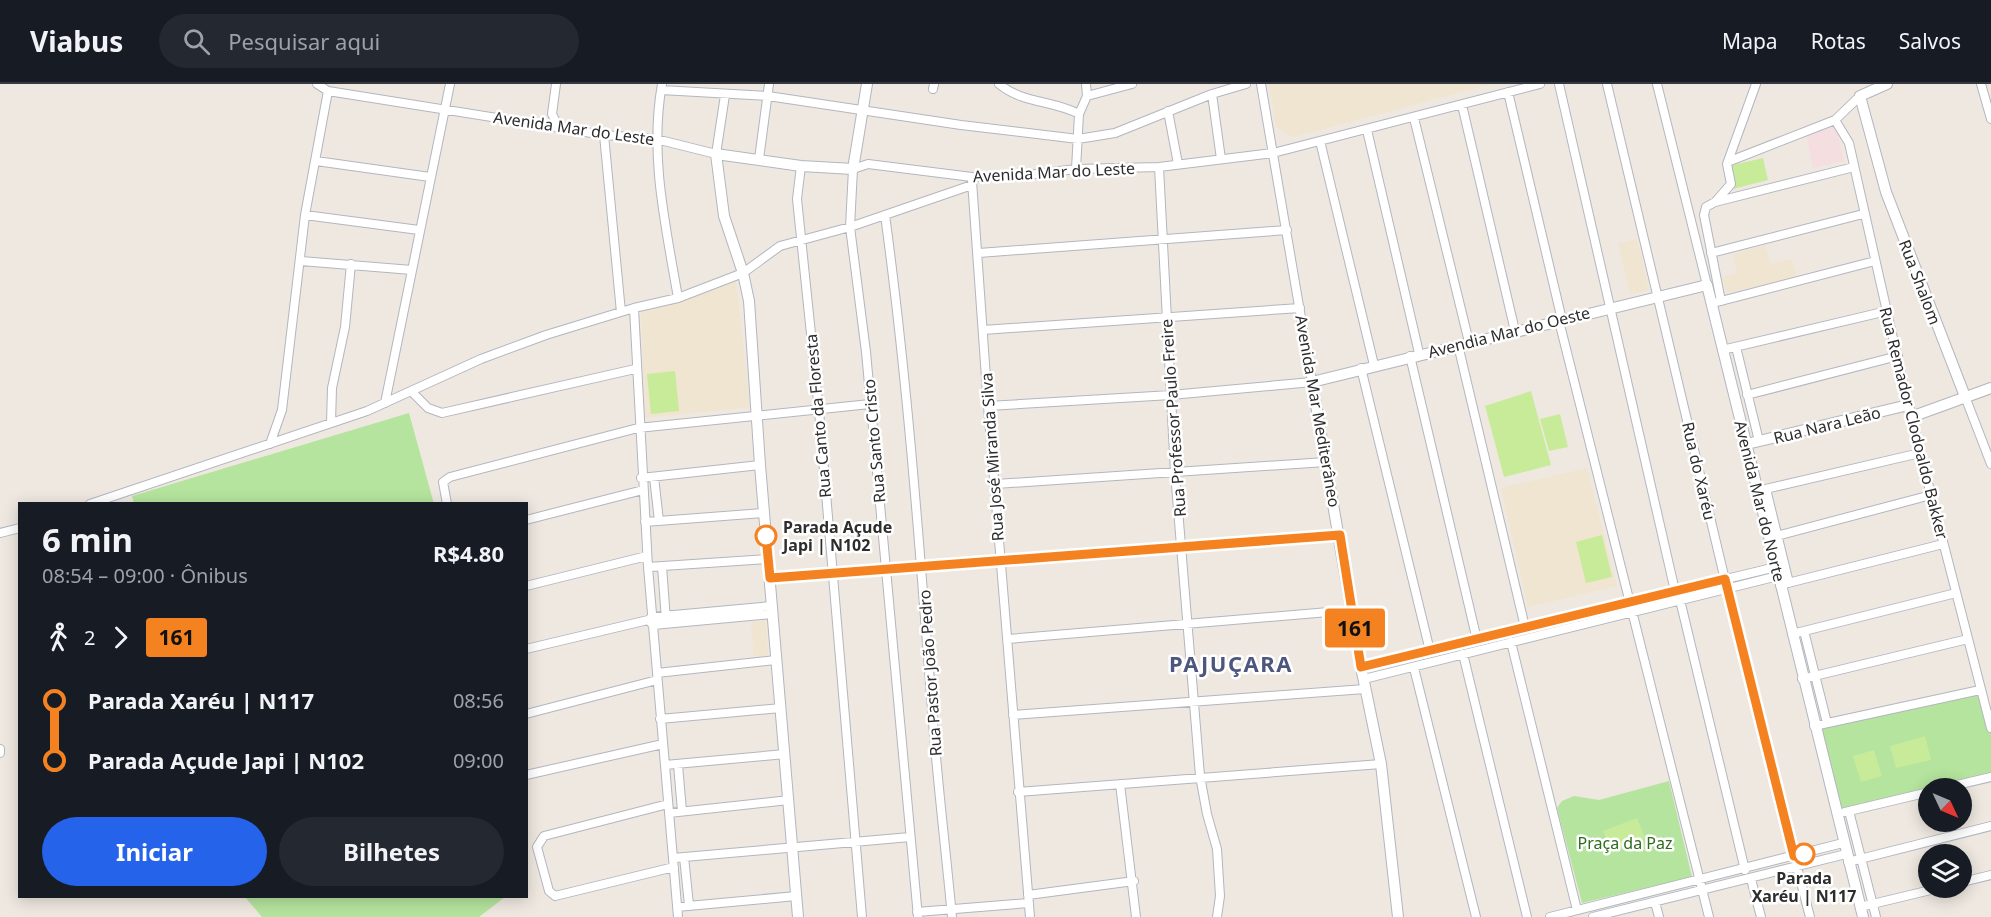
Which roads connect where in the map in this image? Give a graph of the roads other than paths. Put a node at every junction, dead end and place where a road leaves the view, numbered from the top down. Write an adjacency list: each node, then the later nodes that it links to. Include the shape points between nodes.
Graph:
1 (317, 84): 19 (street, Avenida Mar do Leste)
2 (450, 84): 27 (street)
3 (556, 84): 34 (street, via 552,114)
4 (769, 84): 23 (street)
5 (867, 84): 28 (street, Rua Santo Cristo)
6 (999, 84): 30 (street, via 1026,100 1057,105)
7 (1086, 84): 24 (street)
8 (1132, 84): 24 (street)
9 (1246, 84): 21 (street)
10 (1261, 84): 40 (street, Avenida Mar Mediterâneo)
11 (1540, 84): 20 (street, Avenida Mar do Leste)
12 (1559, 84): 74 (street)
13 (1607, 84): 71 (street, Rua do Xaréu)
14 (1657, 84): 70 (street, Avenida Mar do Norte)
15 (1756, 84): 45 (street)
16 (1887, 84): 25 (street)
17 (1981, 84): 32 (street)
18 (662, 87): 22 (street); 37 (street)
19 (328, 91): 27 (street, Avenida Mar do Leste); 44 (street)
20 (1508, 92): 26 (street, Avenida Mar do Leste); 80 (street)
21 (1212, 93): 29 (street); 43 (street)
22 (725, 94): 23 (street); 41 (street)
23 (768, 96): 28 (street); 42 (street)
24 (1087, 96): 30 (street)
25 (1860, 96): 33 (street); 96 (street, Rua Shalom, via 1886,192)
26 (1462, 105): 31 (street, Avenida Mar do Leste); 82 (street)
27 (444, 110): 34 (street, Avenida Mar do Leste); 52 (street)
28 (863, 110): 38 (street); 50 (street, Rua Santo Cristo)
29 (1168, 111): 38 (street, via 1115,133); 46 (street)
30 (1079, 114): 38 (street)
31 (1414, 118): 35 (street, Avenida Mar do Leste); 83 (street)
32 (1991, 119)
33 (1835, 120): 45 (street); 49 (street, Rua Remador Clodoaldo Bakker, via 1849,143)
34 (559, 128): 36 (street, Avenida Mar do Leste)
35 (1367, 130): 39 (street, Avenida Mar do Leste); 86 (street)
36 (604, 135): 37 (street, Avenida Mar do Leste); 78 (street)
37 (656, 139): 41 (street, Avenida Mar do Leste); 72 (street)
38 (1078, 139): 51 (street)
39 (1320, 141): 40 (street, Avenida Mar do Leste); 88 (street)
40 (1273, 153): 43 (street, Avenida Mar do Leste); 60 (street, Avenida Mar Mediterâneo)
41 (716, 154): 42 (street, Avenida Mar do Leste); 69 (street, via 724,216)
42 (759, 159): 47 (street, Avenida Mar do Leste)
43 (1221, 159): 46 (street, Avenida Mar do Leste)
44 (316, 161): 52 (street); 56 (street)
45 (1730, 161): 54 (street, via 1727,168 1731,184)
46 (1179, 164): 48 (street, Avenida Mar do Leste)
47 (801, 166): 50 (street, Avenida Mar do Leste); 61 (street, Rua Canto da Floresta, via 797,199)
48 (1159, 167): 51 (street, Avenida Mar do Leste); 62 (street, Rua Professor Paulo Freire)
49 (1854, 167): 54 (street); 55 (street, Rua Remador Clodoaldo Bakker)
50 (852, 169): 53 (street, Avenida Mar do Leste, via 868,164); 58 (street, Rua Santo Cristo)
51 (1077, 169): 53 (street, Avenida Mar do Leste)
52 (430, 177): 59 (street)
53 (972, 181): 57 (street); 63 (street, Rua José Miranda Silva)
54 (1713, 202): 64 (street, via 1704,215)
55 (1863, 214): 64 (street); 66 (street, Rua Remador Clodoaldo Bakker)
56 (305, 215): 59 (street); 65 (street)
57 (885, 215): 58 (street); 135 (street, Rua Pastor João Pedro)
58 (850, 227): 61 (street); 98 (street, Rua Santo Cristo)
59 (419, 230): 68 (street)
60 (1287, 230): 62 (street); 76 (street, Avenida Mar Mediterâneo)
61 (801, 241): 69 (street, via 780,246); 101 (street, Rua Canto da Floresta)
62 (1162, 241): 63 (street); 79 (street, Rua Professor Paulo Freire)
63 (979, 253): 81 (street, Rua José Miranda Silva)
64 (1711, 253): 73 (street)
65 (301, 261): 67 (street); 107 (street, via 282,410)
66 (1875, 261): 73 (street); 77 (street, Rua Remador Clodoaldo Bakker)
67 (351, 264): 68 (street); 104 (street, via 345,327 332,388)
68 (412, 270): 97 (street)
69 (743, 273): 72 (street); 102 (street, via 749,301)
70 (1707, 285): 71 (street, Avendia Mar do Oeste); 73 (street, Avenida Mar do Norte)
71 (1657, 296): 74 (street, Avendia Mar do Oeste); 142 (street, Rua do Xaréu)
72 (678, 298): 75 (street)
73 (1716, 302): 85 (street, Avenida Mar do Norte)
74 (1610, 307): 80 (street, Avendia Mar do Oeste); 144 (street)
75 (634, 308): 78 (street); 90 (street)
76 (1300, 308): 79 (street); 91 (street, Avenida Mar Mediterâneo)
77 (1887, 311): 84 (street); 87 (street, Rua Remador Clodoaldo Bakker)
78 (621, 312): 93 (street, via 481,359)
79 (1166, 316): 81 (street); 94 (street, Rua Professor Paulo Freire)
80 (1560, 320): 82 (street, Avendia Mar do Oeste); 147 (street)
81 (983, 330): 100 (street, Rua José Miranda Silva)
82 (1515, 331): 83 (street, Avendia Mar do Oeste)
83 (1464, 343): 86 (street, Avendia Mar do Oeste); 154 (street)
84 (1736, 347): 85 (street); 95 (street)
85 (1722, 350): 108 (street, Avenida Mar do Norte)
86 (1415, 355): 88 (street, Avendia Mar do Oeste); 159 (street)
87 (1898, 356): 95 (street); 99 (street, Rua Remador Clodoaldo Bakker)
88 (1374, 365): 89 (street, Avendia Mar do Oeste)
89 (1361, 368): 91 (street, Avendia Mar do Oeste); 162 (street)
90 (635, 369): 93 (street, via 442,413 428,408); 105 (street)
91 (1312, 382): 94 (street); 110 (street, Avenida Mar Mediterâneo)
92 (1991, 388): 96 (street)
93 (411, 391): 97 (street)
94 (1171, 395): 100 (street); 113 (street, Rua Professor Paulo Freire)
95 (1747, 395): 106 (street)
96 (1966, 399): 103 (street); 111 (street, Rua Shalom)
97 (385, 403): 104 (street)
98 (870, 404): 101 (street); 138 (street, Rua Santo Cristo)
99 (1908, 405): 103 (street, Rua Remador Clodoaldo Bakker); 106 (street, Rua Nara Leão)
100 (988, 406): 116 (street, Rua José Miranda Silva)
101 (819, 411): 102 (street); 139 (street, Rua Canto da Floresta)
102 (757, 415): 105 (street); 112 (street)
103 (1911, 417): 109 (street, Rua Remador Clodoaldo Bakker)
104 (331, 423): 107 (street)
105 (638, 428): 115 (street); 121 (street, via 450,477 443,482)
106 (1759, 441): 108 (street, Rua Nara Leão)
107 (270, 444): 120 (street)
108 (1747, 444): 118 (street, Avenida Mar do Norte)
109 (1920, 453): 118 (street); 119 (street, Rua Remador Clodoaldo Bakker)
110 (1326, 462): 113 (street); 128 (street, Avenida Mar Mediterâneo)
111 (1991, 464)
112 (760, 465): 114 (street); 122 (street)
113 (1175, 473): 116 (street); 131 (street, Rua Professor Paulo Freire)
114 (654, 477): 115 (street); 124 (street)
115 (641, 478): 117 (street)
116 (996, 484): 134 (street, Rua José Miranda Silva)
117 (643, 490): 123 (street); 125 (street)
118 (1762, 490): 129 (street, Avenida Mar do Norte)
119 (1931, 495): 129 (street); 130 (street, Rua Remador Clodoaldo Bakker)
120 (96, 502)
121 (447, 502)
122 (764, 513): 124 (street); 133 (street)
123 (528, 519)
124 (658, 521): 125 (street)
125 (645, 522): 132 (street)
126 (18, 528): 127 (street)
127 (0, 533)
128 (1340, 535): 131 (street); 149 (street, Avenida Mar Mediterâneo)
129 (1773, 537): 141 (street, Avenida Mar do Norte); 141 (street)
130 (1943, 544): 141 (street); 145 (street, Rua Remador Clodoaldo Bakker)
131 (1182, 548): 134 (street); 153 (street, Rua Professor Paulo Freire)
132 (647, 556): 137 (street); 143 (street)
133 (768, 559): 136 (street); 140 (street)
134 (1000, 559): 135 (street); 157 (street, Rua José Miranda Silva)
135 (922, 565): 138 (street); 224 (street, Rua Pastor João Pedro)
136 (662, 566): 137 (street); 151 (street)
137 (648, 567): 152 (street)
138 (886, 567): 139 (street); 199 (street, Rua Santo Cristo)
139 (831, 571): 140 (street); 200 (street, Rua Canto da Floresta)
140 (770, 578): 148 (street)
141 (1781, 578): 142 (street); 156 (street, Avenida Mar do Norte)
142 (1726, 584): 144 (street); 146 (street); 203 (street, Rua do Xaréu)
143 (528, 586)
144 (1676, 591): 147 (street)
145 (1956, 593): 155 (street); 158 (street, Rua Remador Clodoaldo Bakker)
146 (1680, 600): 150 (street); 208 (street)
147 (1628, 602): 150 (street); 154 (street)
148 (772, 610): 151 (street); 164 (street)
149 (1352, 610): 153 (street); 165 (street, Avenida Mar Mediterâneo)
150 (1631, 612): 160 (street); 211 (street)
151 (666, 619): 152 (street)
152 (651, 621): 161 (street); 167 (street)
153 (1188, 625): 157 (street); 172 (street, Rua Professor Paulo Freire)
154 (1526, 627): 159 (street)
155 (1804, 631): 156 (street); 168 (street)
156 (1792, 634): 169 (street, Avenida Mar do Norte)
157 (1008, 639): 176 (street, Rua José Miranda Silva)
158 (1968, 639): 168 (street); 171 (street, Rua Remador Clodoaldo Bakker)
159 (1477, 640): 162 (street)
160 (1511, 642): 163 (street); 222 (street)
161 (528, 649)
162 (1430, 651): 165 (street)
163 (1463, 654): 166 (street); 235 (street)
164 (776, 660): 167 (street); 173 (street)
165 (1361, 667): 170 (street, Avenida Mar Mediterâneo)
166 (1414, 668): 170 (street); 234 (street)
167 (657, 676): 174 (street); 177 (street)
168 (1815, 677): 169 (street); 178 (street)
169 (1802, 679): 179 (street, Avenida Mar do Norte)
170 (1365, 684): 172 (street); 183 (street, Avenida Mar Mediterâneo)
171 (1980, 690): 175 (street, Rua Remador Clodoaldo Bakker); 178 (street)
172 (1196, 701): 176 (street); 187 (street, Rua Professor Paulo Freire)
173 (781, 708): 177 (street); 182 (street)
174 (528, 713)
175 (1989, 714): 180 (street, Rua Remador Clodoaldo Bakker)
176 (1012, 715): 191 (street, Rua José Miranda Silva)
177 (660, 719): 181 (street)
178 (1827, 723): 179 (street)
179 (1814, 726): 197 (street, Avenida Mar do Norte)
180 (1991, 728)
181 (663, 744): 184 (street); 186 (street)
182 (785, 754): 185 (street); 193 (street)
183 (1381, 764): 187 (street); 233 (street, Avenida Mar Mediterâneo)
184 (665, 765): 185 (street); 194 (street)
185 (678, 765): 195 (street)
186 (528, 775)
187 (1200, 776): 190 (street); 232 (street, Rua Professor Paulo Freire, via 1217,849)
188 (1991, 777): 189 (street)
189 (1972, 781)
190 (1120, 784): 191 (street); 213 (street)
191 (1018, 792): 217 (street, Rua José Miranda Silva)
192 (1918, 795): 196 (street)
193 (789, 800): 195 (street); 201 (street)
194 (668, 808): 195 (street); 206 (street); 206 (street, via 544,836 537,848 549,891 555,896)
195 (682, 811)
196 (1849, 811): 197 (street); 205 (street)
197 (1836, 814): 202 (street, Avenida Mar do Norte)
198 (1991, 826): 205 (street)
199 (910, 837): 200 (street); 225 (street, Rua Santo Cristo)
200 (855, 843): 201 (street); 229 (street, Rua Canto da Floresta)
201 (792, 849): 204 (street); 216 (street)
202 (1846, 853): 203 (street); 205 (street); 207 (street); 223 (street, Avenida Mar do Norte)
203 (1794, 856): 208 (street)
204 (684, 857): 206 (street); 220 (street)
205 (1862, 859): 219 (street)
206 (673, 862): 221 (street)
207 (1797, 867): 210 (street); 241 (street)
208 (1745, 870): 211 (street)
209 (1991, 875): 212 (street)
210 (1751, 879): 214 (street); 240 (street)
211 (1699, 880): 214 (street); 222 (street)
212 (1972, 880)
213 (1134, 882): 217 (street); 231 (street)
214 (1702, 891): 218 (street); 239 (street)
215 (1918, 893): 219 (street)
216 (796, 896): 220 (street); 228 (street)
217 (1028, 899): 224 (street); 230 (street, Rua José Miranda Silva)
218 (1655, 902): 226 (street); 238 (street)
219 (1873, 904): 223 (street); 242 (street)
220 (689, 905): 221 (street)
221 (677, 907): 227 (street)
222 (1577, 910): 236 (street)
223 (1861, 912)
224 (952, 913): 225 (street)
225 (917, 915)
226 (1610, 915): 237 (street)
227 (678, 917)
228 (798, 917)
229 (862, 917)
230 (1030, 917)
231 (1136, 917)
232 (1217, 917)
233 (1398, 917)
234 (1476, 917)
235 (1527, 917)
236 (1550, 917)
237 (1593, 917)
238 (1659, 917)
239 (1709, 917)
240 (1761, 917)
241 (1810, 917)
242 (1876, 917)

